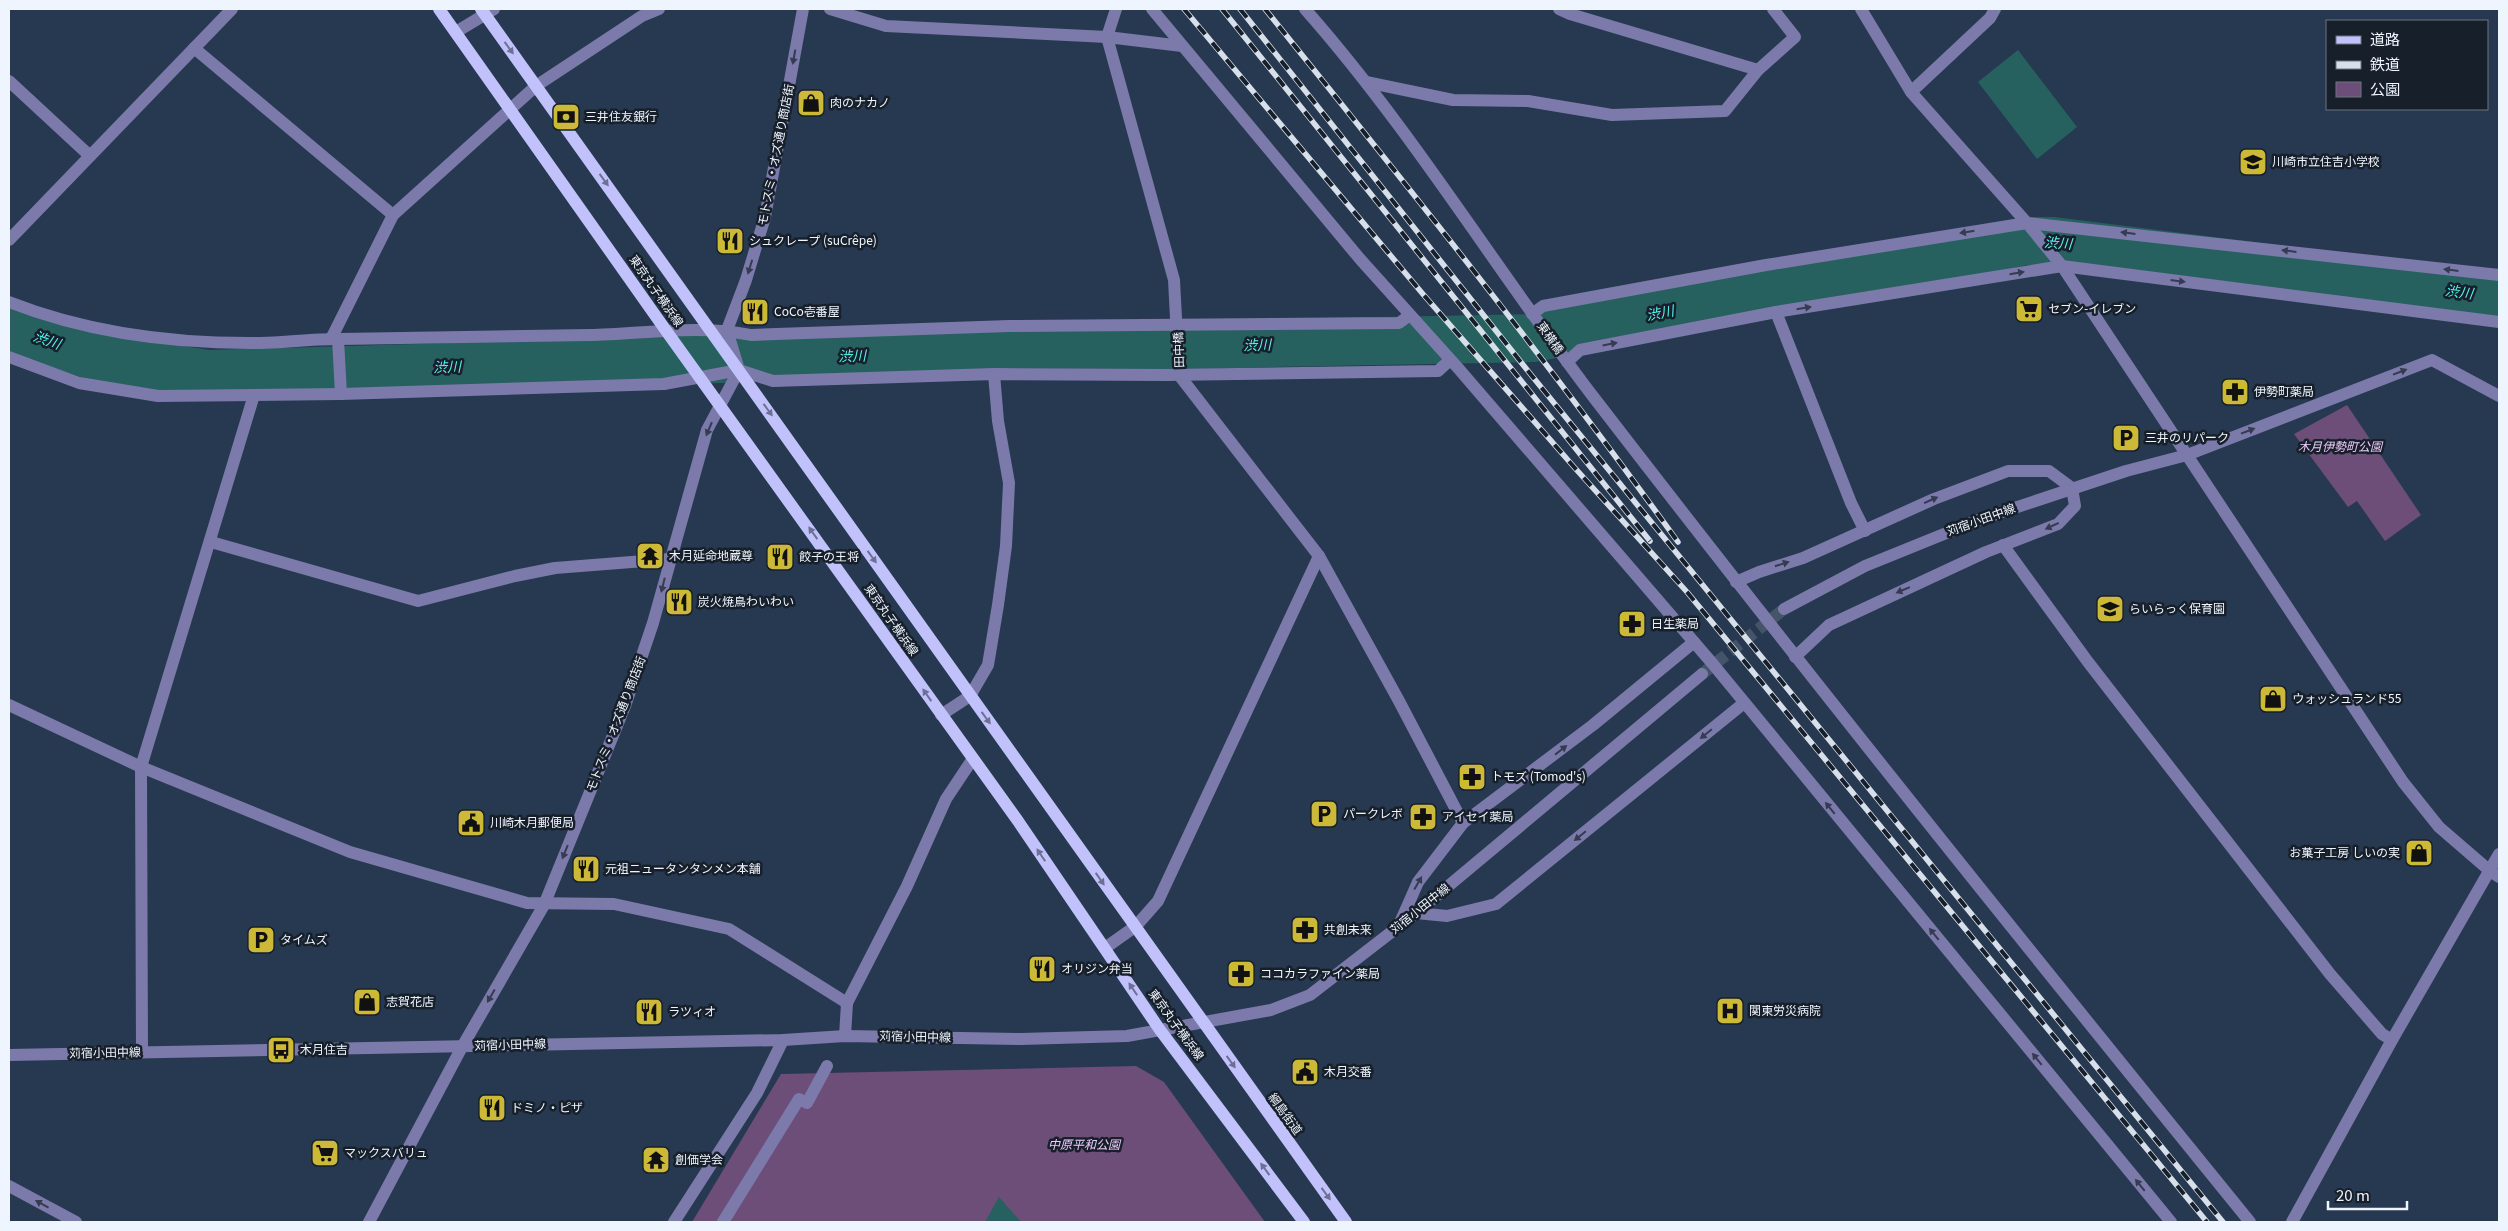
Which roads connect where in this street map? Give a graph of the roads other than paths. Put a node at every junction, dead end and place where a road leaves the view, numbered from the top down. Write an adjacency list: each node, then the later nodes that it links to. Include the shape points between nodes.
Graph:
1 (232, 9): 17 (street)
2 (439, 9): 14 (main road, 東京丸子横浜線)
3 (659, 9): 21 (street, via 642,16)
4 (803, 9): 37 (street, モトスミ・オズ通り商店街, one-way to 37, via 765,217)
5 (830, 9): 15 (street, via 886,26)
6 (1116, 9): 15 (street)
7 (1152, 9): 16 (street)
8 (1305, 9): 20 (street, 東横橋)
9 (1558, 9): 18 (street)
10 (1773, 9): 18 (street, via 1795,37)
11 (1861, 9): 22 (street)
12 (1995, 9): 22 (street, via 1990,18)
13 (487, 11): 14 (street); 21 (main road, 東京丸子横浜線, one-way to 21)
14 (456, 32): 23 (main road, 東京丸子横浜線)
15 (1107, 37): 16 (street); 35 (street, 田中橋, via 1174,280)
16 (1182, 46): 33 (street)
17 (194, 48): 24 (street); 25 (street)
18 (1758, 70): 20 (street, via 1725,111 1612,115 1528,101 1453,100)
19 (9, 81): 24 (street)
20 (1366, 82): 32 (street, 東横橋)
21 (536, 86): 23 (street); 36 (main road, 東京丸子横浜線, one-way to 36)
22 (1911, 92): 26 (street)
23 (511, 108): 25 (street); 38 (main road, 東京丸子横浜線)
24 (90, 156): 27 (street)
25 (393, 215): 39 (street)
26 (2027, 223): 28 (street); 29 (street, one-way to 26); 32 (street, one-way to 32, via 1543,306)
27 (9, 240)
28 (2062, 266): 31 (street, one-way to 28); 34 (street, one-way to 34); 51 (street)
29 (2499, 275)
30 (9, 302): 39 (street, via 88,326 181,340 260,343)
31 (1776, 312): 42 (street, one-way to 31, via 1580,350); 53 (street)
32 (1532, 314): 42 (street, 東横橋)
33 (1411, 316): 35 (street, via 1399,323); 41 (street)
34 (2499, 322)
35 (1178, 325): 37 (street, via 1009,326 751,335); 45 (street, 田中橋)
36 (711, 329): 37 (street); 38 (street); 43 (main road, 東京丸子横浜線)
37 (727, 330): 43 (street)
38 (667, 332): 39 (street); 46 (main road, 東京丸子横浜線)
39 (335, 339): 47 (street)
40 (9, 358): 48 (street, via 79,383 158,396)
41 (1452, 361): 45 (street, via 1438,371); 60 (street)
42 (1567, 362): 58 (street, 東横橋)
43 (739, 370): 44 (street, via 773,381); 46 (street); 50 (street, モトスミ・オズ通り商店街); 63 (main road, 東京丸子横浜線, one-way to 63)
44 (994, 374): 45 (street); 63 (street, via 1008,483 1006,546 988,665)
45 (1180, 374): 56 (street)
46 (700, 377): 47 (street, via 664,384); 50 (main road, 東京丸子横浜線)
47 (341, 394): 48 (street)
48 (254, 395): 54 (street)
49 (2499, 396): 51 (street, 苅宿小田中線, one-way to 49, via 2432,360)
50 (720, 405): 57 (street, モトスミ・オズ通り商店街, one-way to 57, via 707,430); 66 (main road, 東京丸子横浜線, one-way to 50)
51 (2187, 455): 52 (street, 苅宿小田中線); 71 (street, via 2403,782 2439,827)
52 (2072, 488): 53 (street, one-way to 52, via 1934,499 2008,471 2049,471); 55 (street, one-way to 55, via 2075,506 2058,524); 59 (street, 苅宿小田中線, via 1865,566)
53 (1865, 531): 58 (street, one-way to 53)
54 (211, 542): 57 (street, via 418,601 555,568); 68 (street)
55 (2003, 545): 61 (street, one-way to 61, via 1829,625); 82 (street, via 2088,662 2330,974 2382,1034)
56 (1319, 556): 69 (street); 74 (street, via 1158,901)
57 (670, 559): 72 (street, モトスミ・オズ通り商店街, one-way to 72, via 625,706)
58 (1736, 582): 61 (street, 東横橋)
59 (1784, 609)
60 (1694, 642): 64 (street); 69 (street, one-way to 60, via 1585,731)
61 (1795, 657): 95 (street, 東横橋)
62 (1702, 674): 73 (street, 苅宿小田中線)
63 (970, 696): 66 (street); 74 (main road, 東京丸子横浜線, one-way to 74)
64 (1744, 703): 73 (street, one-way to 73, via 1496,904 1447,916); 94 (street, one-way to 64)
65 (9, 705): 68 (street)
66 (941, 715): 67 (main road, 東京丸子横浜線)
67 (972, 760): 76 (main road, 東京丸子横浜線, one-way to 67); 77 (street, via 946,799 907,886)
68 (141, 767): 72 (street, via 350,852 527,903); 84 (street)
69 (1463, 823): 75 (street, one-way to 69, via 1418,882)
70 (2499, 854): 71 (street)
71 (2495, 874): 82 (street)
72 (544, 905): 77 (street, via 614,904 729,929); 83 (street, モトスミ・オズ通り商店街, one-way to 83)
73 (1416, 913): 75 (street, 苅宿小田中線)
74 (1136, 926): 76 (street); 78 (main road, 東京丸子横浜線)
75 (1398, 927): 78 (street, 苅宿小田中線, via 1310,995 1271,1010)
76 (1105, 948): 79 (main road, 東京丸子横浜線, one-way to 76)
77 (848, 1003): 80 (street)
78 (1202, 1022): 79 (street, 苅宿小田中線); 93 (main road, 綱島街道, one-way to 93)
79 (1160, 1030): 80 (street, 苅宿小田中線, via 1128,1036 1021,1039); 92 (main road, 東京丸子横浜線, one-way to 79)
80 (845, 1036): 81 (street, 苅宿小田中線)
81 (783, 1040): 83 (street, 苅宿小田中線); 90 (street, via 756,1093)
82 (2392, 1040): 96 (street)
83 (462, 1047): 84 (street, 苅宿小田中線); 89 (street, モトスミ・オズ通り商店街)
84 (142, 1052): 85 (street, 苅宿小田中線)
85 (9, 1055)
86 (828, 1066): 91 (street, via 807,1103 799,1099)
87 (9, 1186): 88 (street, one-way to 87)
88 (76, 1222)
89 (369, 1222)
90 (674, 1222)
91 (723, 1222)
92 (1304, 1222)
93 (1346, 1222)
94 (2171, 1222)
95 (2250, 1222)
96 (2292, 1222)

